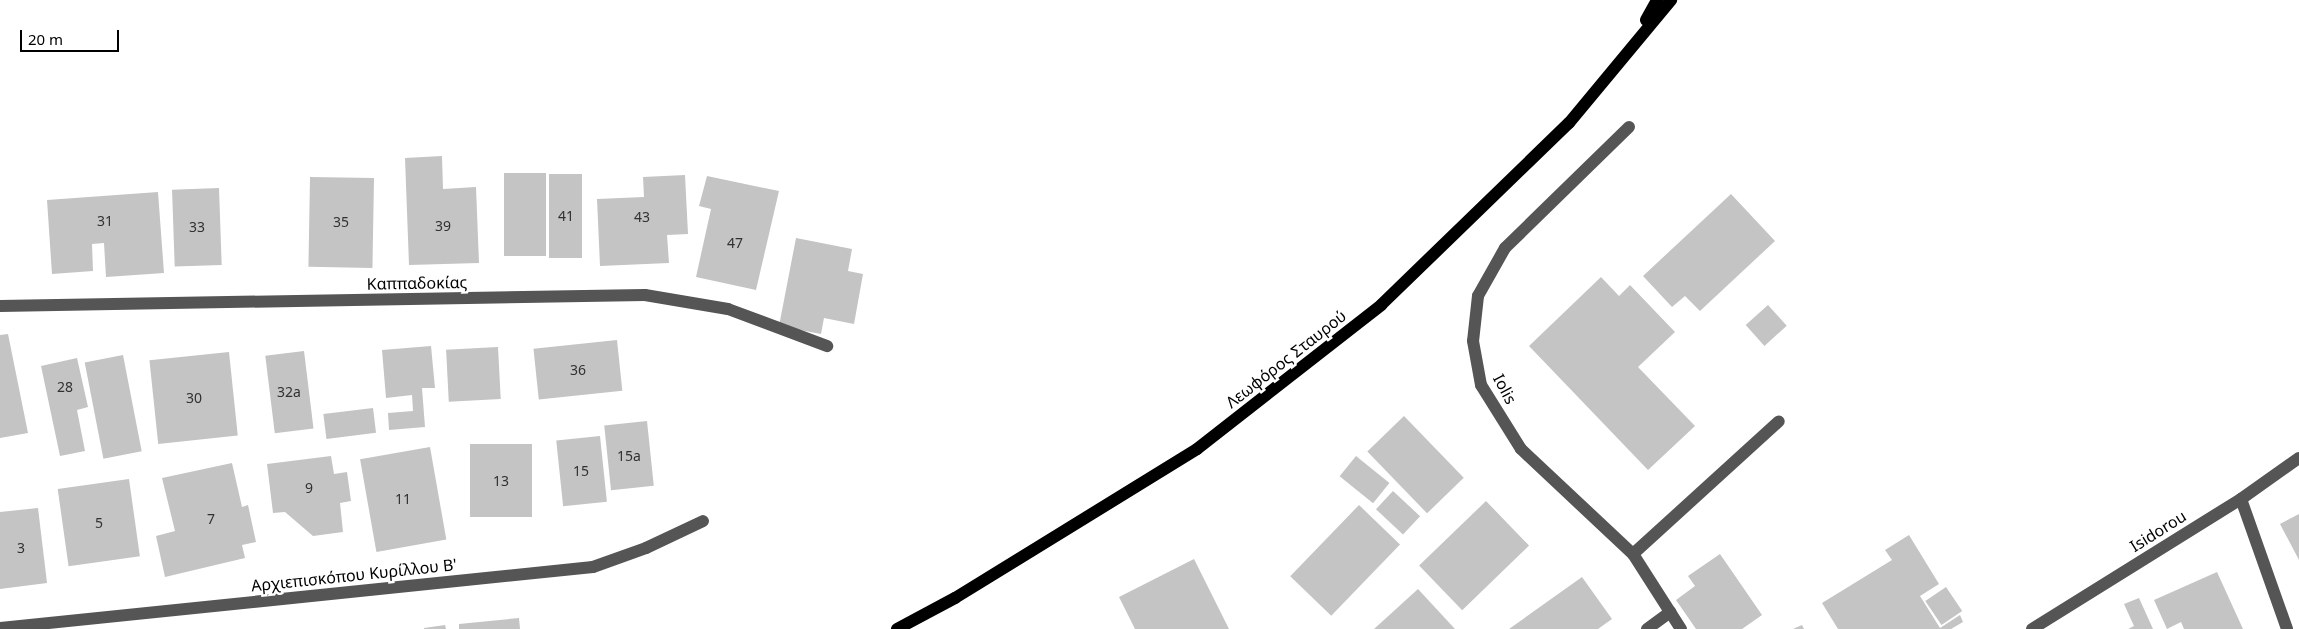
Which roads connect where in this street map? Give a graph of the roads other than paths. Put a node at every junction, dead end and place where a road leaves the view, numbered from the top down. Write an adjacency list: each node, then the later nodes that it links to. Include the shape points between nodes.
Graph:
1 (1657, 0): 3 (main road, Λεωφόρος Σταυρού)
2 (1671, 0): 3 (main road, Λεωφόρος Σταυρού)
3 (1635, 40): 15 (main road, Λεωφόρος Σταυρού, via 1569,122 1381,305 1197,449 955,598)
4 (1629, 127): 11 (street, Iolis, via 1505,248 1478,296 1473,341 1481,385 1521,449)
5 (0, 306): 6 (street, Καππαδοκίας, via 645,295 728,309)
6 (827, 346)
7 (1779, 421): 11 (street)
8 (2299, 458): 9 (street, Isidorou)
9 (2241, 499): 18 (street, Isidorou); 19 (street)
10 (703, 521): 13 (street, Αρχιεπισκόπου Κυρίλλου Β', via 646,548 592,567)
11 (1633, 554): 12 (street, Iolis)
12 (1670, 612): 16 (street); 17 (street, Iolis)
13 (71, 625): 14 (street, Αρχιεπισκόπου Κυρίλλου Β')
14 (0, 628)
15 (897, 629)
16 (1647, 629)
17 (1681, 629)
18 (2032, 629)
19 (2287, 629)

